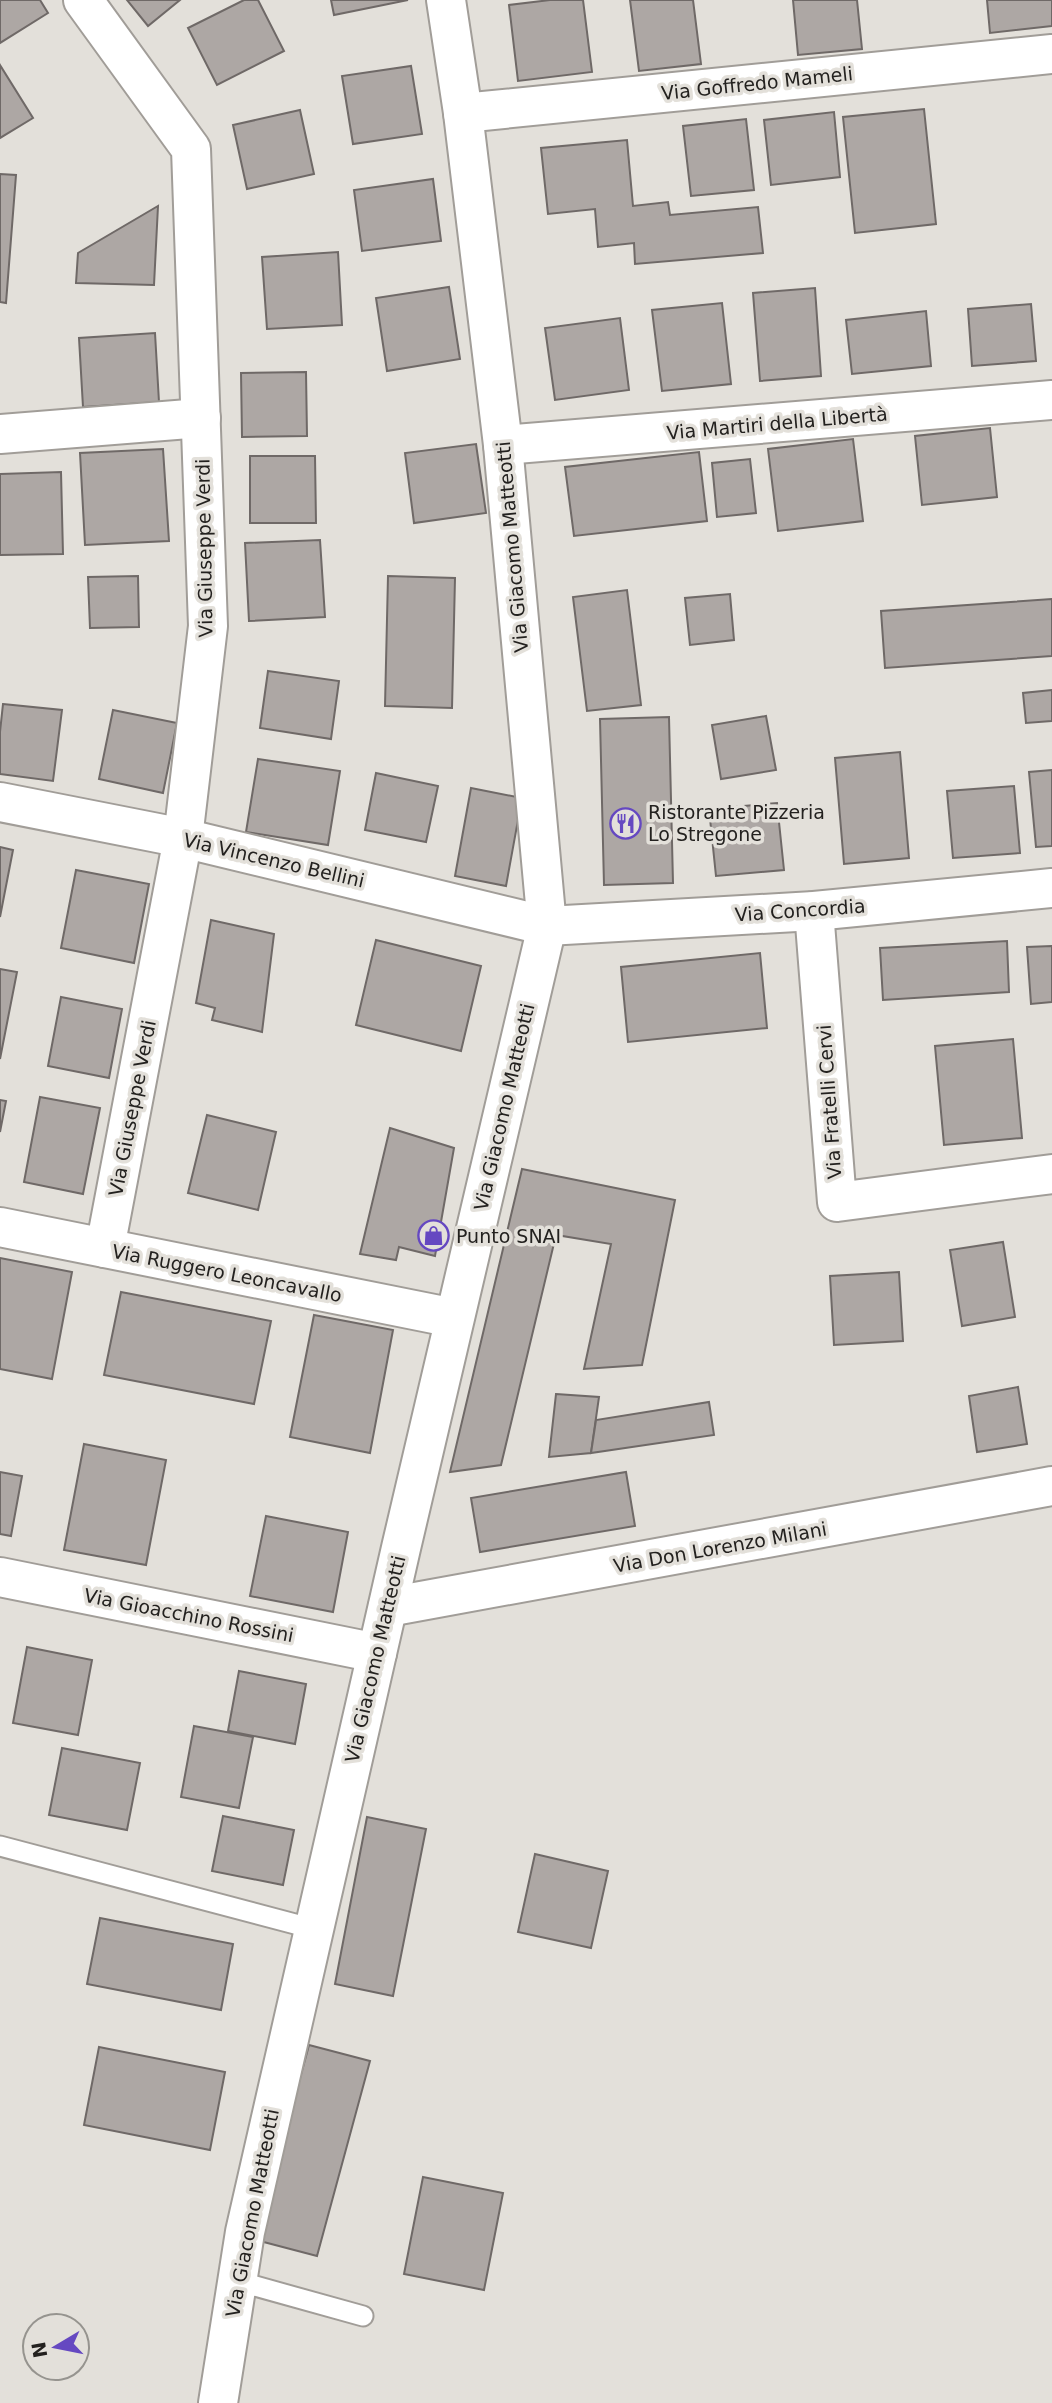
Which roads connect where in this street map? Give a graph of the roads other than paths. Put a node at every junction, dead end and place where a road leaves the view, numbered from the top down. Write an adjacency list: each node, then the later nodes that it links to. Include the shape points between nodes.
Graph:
1 (83, 0): 6 (street, Via Giuseppe Verdi, via 191,149)
2 (446, 0): 4 (street, Via Giacomo Matteotti)
3 (1052, 54): 4 (street, Via Goffredo Mameli)
4 (463, 113): 8 (street, Via Giacomo Matteotti)
5 (1052, 400): 8 (street, Via Martiri della Libertà)
6 (201, 418): 7 (street); 10 (street, Via Giuseppe Verdi, via 208,626)
7 (0, 434)
8 (503, 445): 13 (street, Via Giacomo Matteotti)
9 (0, 802): 10 (street, Via Vincenzo Bellini)
10 (183, 838): 13 (street, Via Vincenzo Bellini); 16 (street, Via Giuseppe Verdi)
11 (1052, 888): 12 (street, Via Concordia)
12 (814, 911): 13 (street, Via Concordia); 14 (street, Via Fratelli Cervi, via 837,1202)
13 (547, 926): 17 (street, Via Giacomo Matteotti)
14 (1052, 1174)
15 (0, 1227): 16 (street, Via Ruggero Leoncavallo)
16 (105, 1248): 17 (street, Via Ruggero Leoncavallo)
17 (454, 1318): 20 (street, Via Giacomo Matteotti)
18 (1052, 1486): 20 (street, Via Don Lorenzo Milani)
19 (0, 1577): 21 (street, Via Gioacchino Rossini)
20 (388, 1607): 21 (street, Via Giacomo Matteotti)
21 (377, 1653): 23 (street, Via Giacomo Matteotti)
22 (0, 1846): 23 (lane)
23 (314, 1929): 24 (street, Via Giacomo Matteotti)
24 (237, 2281): 25 (lane); 26 (street, Via Giacomo Matteotti)
25 (363, 2316)
26 (218, 2403)

